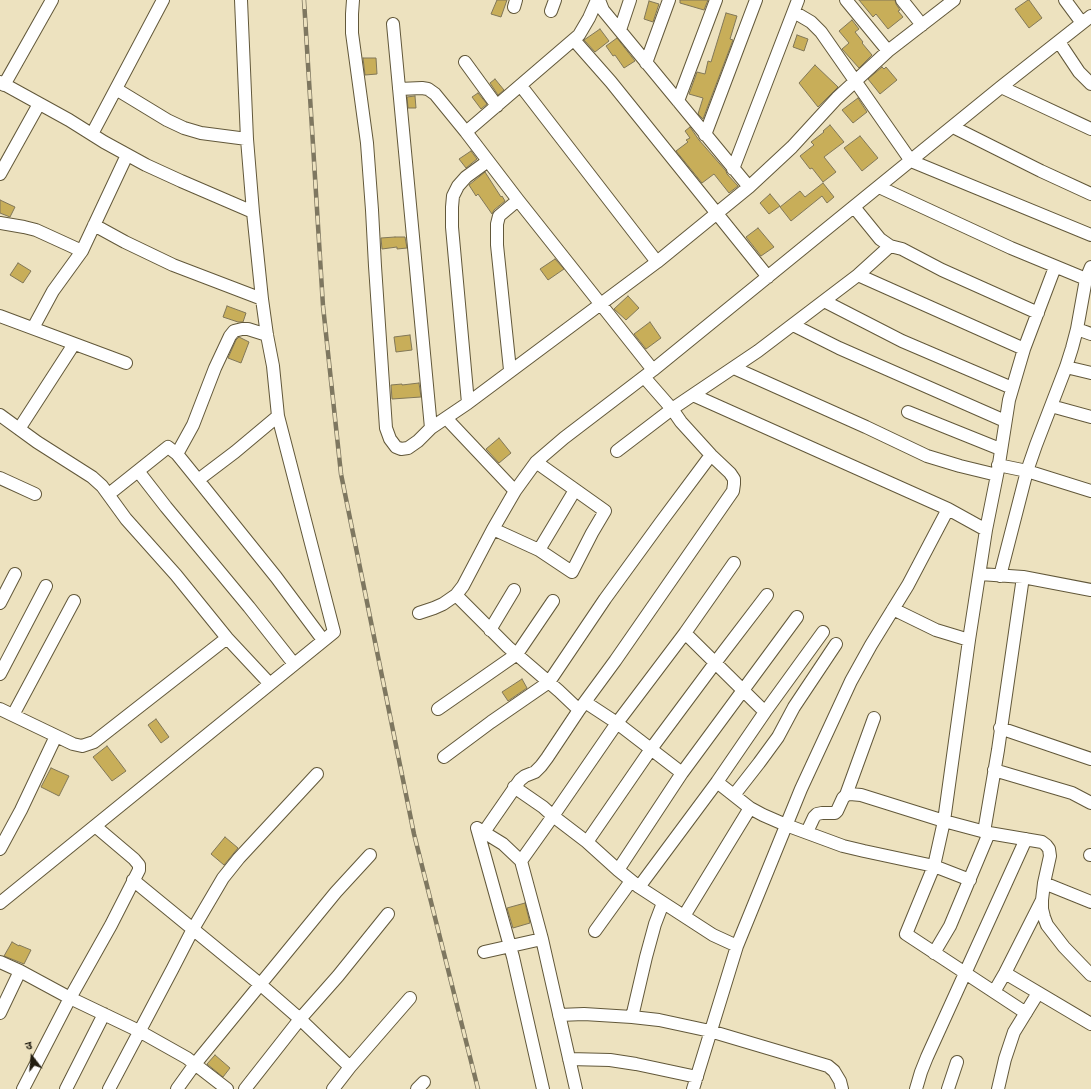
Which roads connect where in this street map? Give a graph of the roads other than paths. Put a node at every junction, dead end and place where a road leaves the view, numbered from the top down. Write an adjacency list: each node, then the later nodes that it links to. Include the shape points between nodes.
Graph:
1 (52, 0): 26 (street)
2 (162, 0): 30 (street)
3 (241, 0): 40 (street)
4 (353, 0): 93 (street, via 352,33 367,143 386,428 390,439 401,449 408,448)
5 (598, 0): 19 (street); 20 (street)
6 (630, 0): 19 (street)
7 (669, 0): 24 (street)
8 (716, 0): 32 (street)
9 (756, 0): 39 (street)
10 (798, 0): 15 (street)
11 (846, 0): 22 (street)
12 (902, 0): 18 (street)
13 (954, 0): 18 (street)
14 (1065, 0): 16 (street)
15 (794, 12): 25 (street, via 811,22 821,32); 44 (street)
16 (1086, 20): 21 (street)
17 (393, 24): 31 (street)
18 (922, 25): 22 (street)
19 (620, 30): 24 (street)
20 (574, 40): 28 (street); 52 (street)
21 (1059, 42): 27 (street, via 1079,72); 29 (street)
22 (888, 51): 25 (street)
23 (465, 62): 34 (street)
24 (646, 63): 32 (street)
25 (855, 81): 43 (street); 46 (street, via 792,147)
26 (2, 83): 33 (street)
27 (1091, 84)
28 (521, 86): 34 (street); 58 (street)
29 (1001, 87): 35 (street); 36 (street)
30 (116, 89): 38 (street); 40 (street, via 184,128 201,134)
31 (399, 89): 37 (street, via 428,89); 93 (street)
32 (678, 101): 39 (street)
33 (39, 104): 38 (street); 45 (street)
34 (497, 106): 37 (street)
35 (952, 127): 43 (street); 48 (street)
36 (1091, 129)
37 (466, 132): 42 (street)
38 (92, 134): 41 (street)
39 (705, 134): 44 (street)
40 (247, 139): 51 (street)
41 (127, 155): 51 (street); 54 (street)
42 (488, 161): 49 (street); 84 (street, via 458,186 453,196 452,207)
43 (911, 161): 47 (street); 55 (street)
44 (733, 169): 46 (street)
45 (0, 174)
46 (749, 187): 52 (street)
47 (879, 187): 50 (street); 59 (street)
48 (1091, 194)
49 (518, 200): 66 (street); 79 (street, via 499,216 497,224)
50 (854, 207): 56 (street, via 880,239); 62 (street)
51 (253, 212): 64 (street)
52 (717, 212): 58 (street); 62 (street)
53 (0, 223): 57 (street, via 36,230)
54 (94, 225): 57 (street); 64 (street, via 173,266)
55 (1091, 235)
56 (890, 246): 61 (street); 67 (street, via 902,249)
57 (82, 251): 70 (street, via 53,291)
58 (657, 262): 66 (street)
59 (1055, 267): 63 (street); 67 (street)
60 (1091, 268): 63 (street)
61 (858, 275): 65 (street); 75 (street)
62 (768, 277): 80 (street)
63 (1086, 279): 71 (street)
64 (262, 299): 73 (street)
65 (824, 301): 69 (street); 82 (street, via 902,340)
66 (601, 304): 79 (street); 80 (street)
67 (1038, 313): 75 (street)
68 (0, 316): 70 (street)
69 (793, 325): 78 (street); 92 (street)
70 (33, 328): 74 (street)
71 (1077, 329): 72 (street); 77 (street)
72 (1091, 334)
73 (267, 335): 89 (street); 97 (street, via 242,329 234,331 230,336 193,425)
74 (74, 344): 76 (street); 94 (street)
75 (1024, 349): 82 (street)
76 (126, 363)
77 (1066, 367): 81 (street); 85 (street)
78 (734, 368): 83 (street); 100 (street, via 927,456 960,466)
79 (510, 370): 84 (street)
80 (649, 373): 86 (street); 99 (street)
81 (1091, 373)
82 (1012, 388): 92 (street)
83 (693, 395): 86 (street); 110 (street)
84 (468, 402): 91 (street)
85 (1051, 406): 90 (street); 102 (street)
86 (672, 409): 96 (street); 98 (street)
87 (908, 412): 95 (street)
88 (0, 415): 94 (street)
89 (278, 416): 104 (street); 134 (street, via 334,632)
90 (1091, 417)
91 (446, 418): 93 (street); 106 (street)
92 (1005, 421): 95 (street)
93 (431, 428)
94 (19, 429): 109 (street, via 92,477)
95 (1000, 449): 100 (street)
96 (617, 451)
97 (177, 454): 101 (street, via 168,447); 104 (street)
98 (711, 455): 141 (street, via 605,599); 144 (street, via 730,473 734,484 733,491)
99 (536, 462): 105 (street); 106 (street)
100 (998, 470): 102 (street); 112 (street)
101 (138, 471): 109 (street); 139 (street)
102 (1027, 471): 107 (street); 117 (street)
103 (0, 478): 108 (street)
104 (198, 480): 134 (street)
105 (575, 490): 113 (street); 113 (street, via 605,511 572,572)
106 (515, 491): 111 (street)
107 (1091, 491)
108 (34, 494)
109 (109, 494): 133 (street, via 126,519)
110 (948, 509): 112 (street); 127 (street)
111 (493, 529): 113 (street); 122 (street)
112 (986, 530): 116 (street)
113 (539, 550)
114 (734, 563): 132 (street)
115 (15, 574): 126 (street)
116 (980, 574): 117 (street); 135 (street)
117 (1000, 576): 118 (street)
118 (1022, 577): 121 (street); 151 (street)
119 (46, 586): 140 (street)
120 (514, 590): 130 (street)
121 (1091, 590)
122 (456, 595): 128 (street, via 443,604); 130 (street)
123 (767, 595): 138 (street)
124 (74, 601): 148 (street)
125 (552, 601): 137 (street)
126 (0, 603)
127 (893, 609): 135 (street, via 936,630); 167 (street, via 851,681)
128 (418, 613)
129 (797, 617): 143 (street)
130 (490, 630): 137 (street)
131 (823, 632): 147 (street)
132 (685, 633): 138 (street); 150 (street)
133 (227, 638): 142 (street); 152 (street, via 94,742 82,746)
134 (323, 640): 139 (street)
135 (969, 640): 166 (street)
136 (836, 644): 161 (street, via 794,707 778,737)
137 (517, 654): 141 (street); 146 (street)
138 (715, 662): 143 (street); 153 (street)
139 (294, 664): 142 (street)
140 (0, 674)
141 (549, 682): 144 (street); 154 (street)
142 (270, 684): 168 (street)
143 (743, 690): 147 (street); 157 (street)
144 (582, 706): 150 (street); 160 (street, via 541,766)
145 (0, 709): 148 (street)
146 (438, 709)
147 (765, 712): 159 (street)
148 (13, 715): 152 (street)
149 (874, 718): 162 (street)
150 (617, 722): 153 (street); 165 (street)
151 (1000, 728): 155 (street); 156 (street)
152 (56, 736): 174 (street)
153 (652, 749): 157 (street); 173 (street)
154 (444, 757)
155 (1091, 759)
156 (994, 770): 163 (street, via 1072,793); 171 (street)
157 (682, 773): 178 (street)
158 (317, 774): 189 (street, via 239,858 223,878)
159 (717, 782): 161 (street); 182 (street)
160 (514, 787): 165 (street); 169 (street)
161 (734, 795): 164 (street)
162 (846, 795): 166 (street, via 861,795); 170 (street, via 837,812 814,816)
163 (1091, 803)
164 (750, 808): 167 (street); 188 (street)
165 (553, 816): 173 (street); 176 (street)
166 (944, 821): 171 (street); 177 (street)
167 (786, 825): 170 (street); 193 (street)
168 (95, 826): 179 (street, via 138,862 139,870); 185 (street)
169 (484, 832): 176 (street); 192 (street, via 477,828)
170 (807, 832): 177 (street, via 857,850)
171 (987, 832): 172 (street); 180 (street)
172 (1026, 839): 181 (street, via 1042,842 1049,849 1050,856); 198 (street)
173 (587, 842): 178 (street)
174 (0, 849)
175 (370, 855): 201 (street, via 336,892)
176 (522, 860): 191 (street)
177 (934, 866): 180 (street); 195 (street, via 906,934)
178 (618, 870): 182 (street)
179 (133, 880): 189 (street); 204 (street)
180 (970, 880): 195 (street, via 950,926)
181 (1044, 883): 183 (street); 184 (street)
182 (635, 884): 186 (street); 190 (street)
183 (1042, 900): 199 (street); 200 (street, via 1047,925)
184 (1091, 902)
185 (0, 903)
186 (663, 903): 188 (street); 210 (street)
187 (388, 914): 211 (street)
188 (684, 916): 193 (street, via 713,935)
189 (192, 929): 201 (street); 213 (street)
190 (595, 931)
191 (542, 939): 192 (street); 209 (street)
192 (510, 946): 194 (street); 227 (street)
193 (737, 946): 214 (street)
194 (484, 952)
195 (934, 953): 198 (street)
196 (0, 962): 197 (street)
197 (20, 971): 204 (street); 207 (street)
198 (965, 973): 202 (street); 231 (street, via 927,1057)
199 (1006, 973): 202 (street); 203 (street)
200 (1091, 975)
201 (261, 985): 211 (street); 217 (street)
202 (994, 992): 206 (street)
203 (1038, 993): 206 (street); 212 (street)
204 (70, 998): 208 (street); 220 (street)
205 (410, 998): 218 (street)
206 (1026, 1013): 233 (street, via 1014,1032)
207 (0, 1014)
208 (104, 1014): 213 (street); 221 (street)
209 (559, 1015): 210 (street); 215 (street)
210 (632, 1017): 214 (street)
211 (300, 1019): 218 (street); 225 (street)
212 (1091, 1024)
213 (139, 1031): 217 (street); 222 (street)
214 (710, 1031): 219 (street); 230 (street, via 828,1066 834,1071)
215 (569, 1059): 219 (street, via 610,1060); 228 (street)
216 (957, 1062): 232 (street)
217 (195, 1064): 223 (street); 224 (street)
218 (350, 1066): 226 (street)
219 (697, 1077): 229 (street)
220 (23, 1089)
221 (66, 1089)
222 (109, 1089)
223 (176, 1089)
224 (227, 1089)
225 (245, 1089)
226 (333, 1089)
227 (543, 1089)
228 (576, 1089)
229 (693, 1089)
230 (842, 1089)
231 (916, 1089)
232 (948, 1089)
233 (998, 1089)

